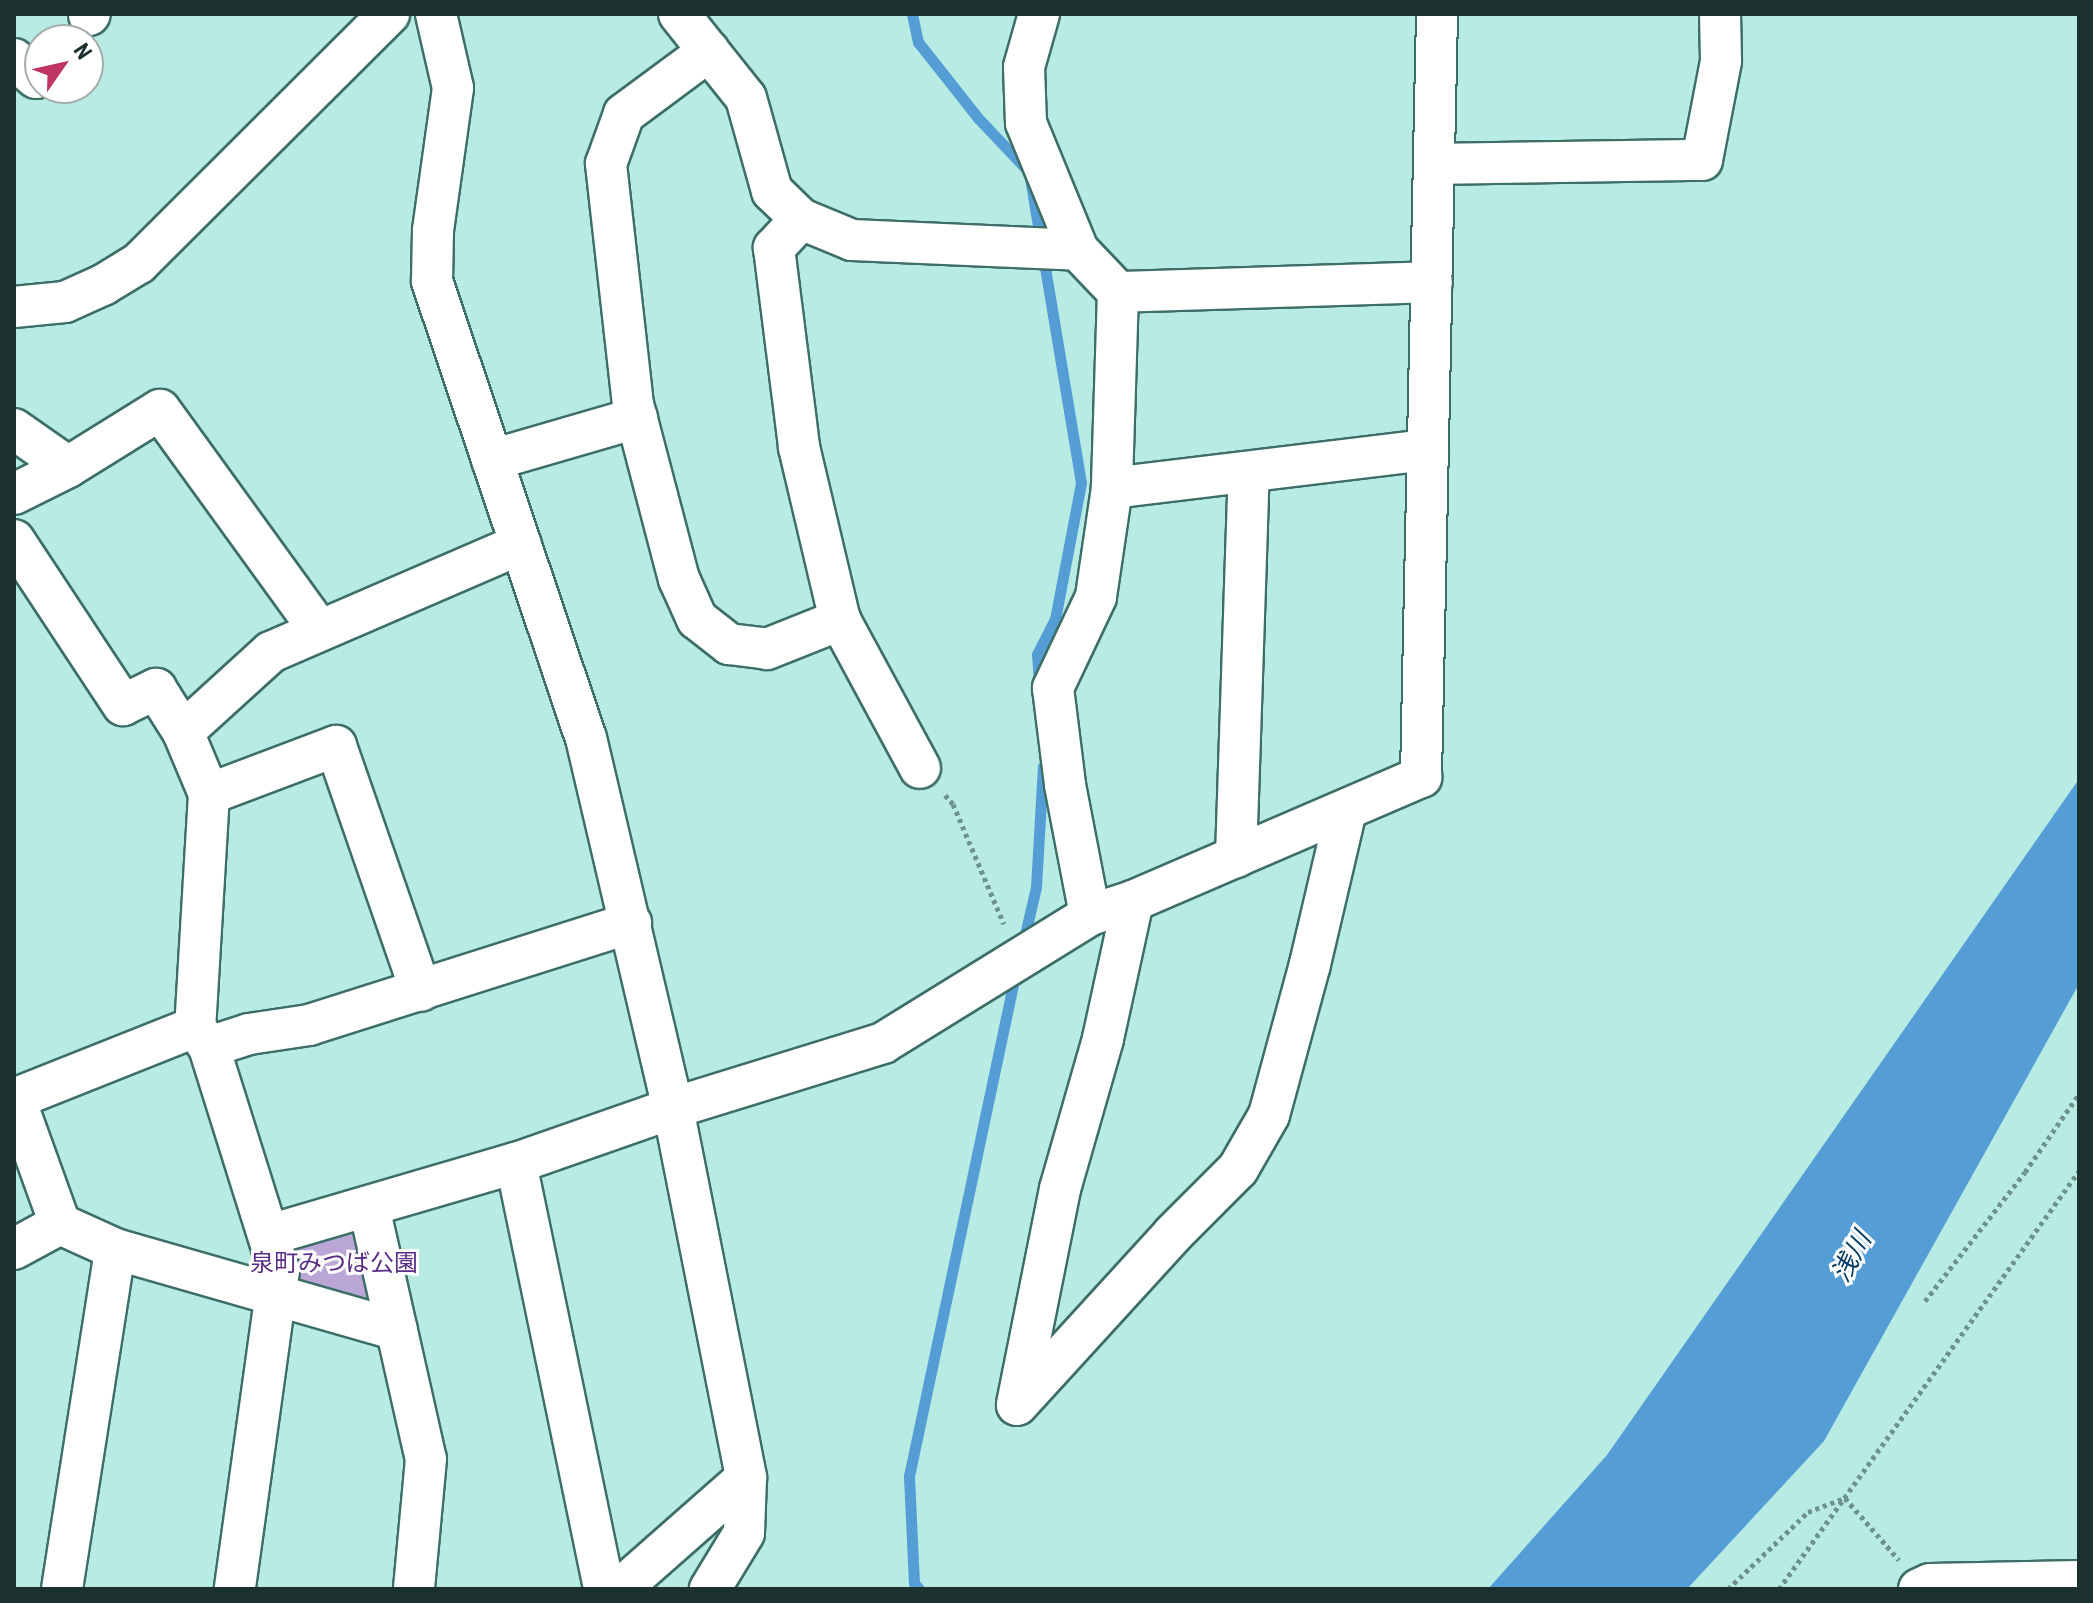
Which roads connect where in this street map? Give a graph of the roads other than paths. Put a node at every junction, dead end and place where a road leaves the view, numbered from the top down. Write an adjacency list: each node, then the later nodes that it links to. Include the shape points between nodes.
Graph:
1 (389, 14): 13 (street, via 139,263 65,302)
2 (436, 14): 17 (street, via 453,88 433,230 432,281)
3 (679, 14): 7 (street)
4 (1039, 14): 10 (street, via 1024,67 1026,123)
5 (1437, 14): 8 (street)
6 (1720, 14): 8 (street, via 1721,61 1702,160)
7 (709, 51): 9 (street, via 746,98 772,191); 14 (street, via 624,114 606,164)
8 (1434, 164): 11 (street)
9 (801, 219): 10 (street, via 852,240); 24 (street, via 774,248 799,447)
10 (1078, 250): 12 (street)
11 (1432, 282): 12 (street); 16 (street)
12 (1118, 292): 20 (street)
13 (14, 307)
14 (637, 418): 17 (street); 24 (street, via 679,579 697,619 729,644 767,649)
15 (14, 429): 18 (street)
16 (1428, 450): 19 (street); 29 (street, via 1421,777)
17 (492, 460): 23 (street)
18 (68, 467): 21 (street); 25 (street, via 160,410)
19 (1249, 472): 20 (street); 30 (street)
20 (1112, 488): 32 (street, via 1096,597 1053,688)
21 (14, 494)
22 (14, 540): 26 (street, via 123,705 156,689)
23 (521, 544): 25 (street); 33 (street, via 586,738)
24 (840, 620): 27 (street)
25 (319, 630): 26 (street, via 271,652)
26 (183, 732): 28 (street)
27 (920, 768)
28 (209, 794): 34 (street, via 336,746); 35 (street)
29 (1346, 810): 30 (street); 31 (street, via 1269,1115 1238,1169 1017,1405 1060,1189 1103,1039)
30 (1236, 857): 31 (street)
31 (1133, 901): 32 (street)
32 (1090, 915): 37 (street, via 883,1043)
33 (631, 923): 34 (street); 37 (street)
34 (421, 991): 35 (street, via 309,1025)
35 (202, 1037): 36 (street); 41 (street)
36 (14, 1099): 40 (street)
37 (673, 1108): 38 (street); 46 (street)
38 (516, 1163): 39 (street); 52 (street)
39 (369, 1207): 41 (street); 45 (street)
40 (60, 1224): 42 (street); 43 (street)
41 (269, 1235): 44 (street, via 279,1270)
42 (14, 1249)
43 (115, 1249): 44 (street); 49 (street)
44 (274, 1294): 45 (street); 50 (street)
45 (397, 1330): 51 (street, via 426,1459)
46 (746, 1478): 53 (street); 54 (street, via 744,1533)
47 (1913, 1580): 48 (street)
48 (2079, 1581)
49 (62, 1589)
50 (235, 1589)
51 (414, 1589)
52 (604, 1589)
53 (620, 1589)
54 (710, 1589)

